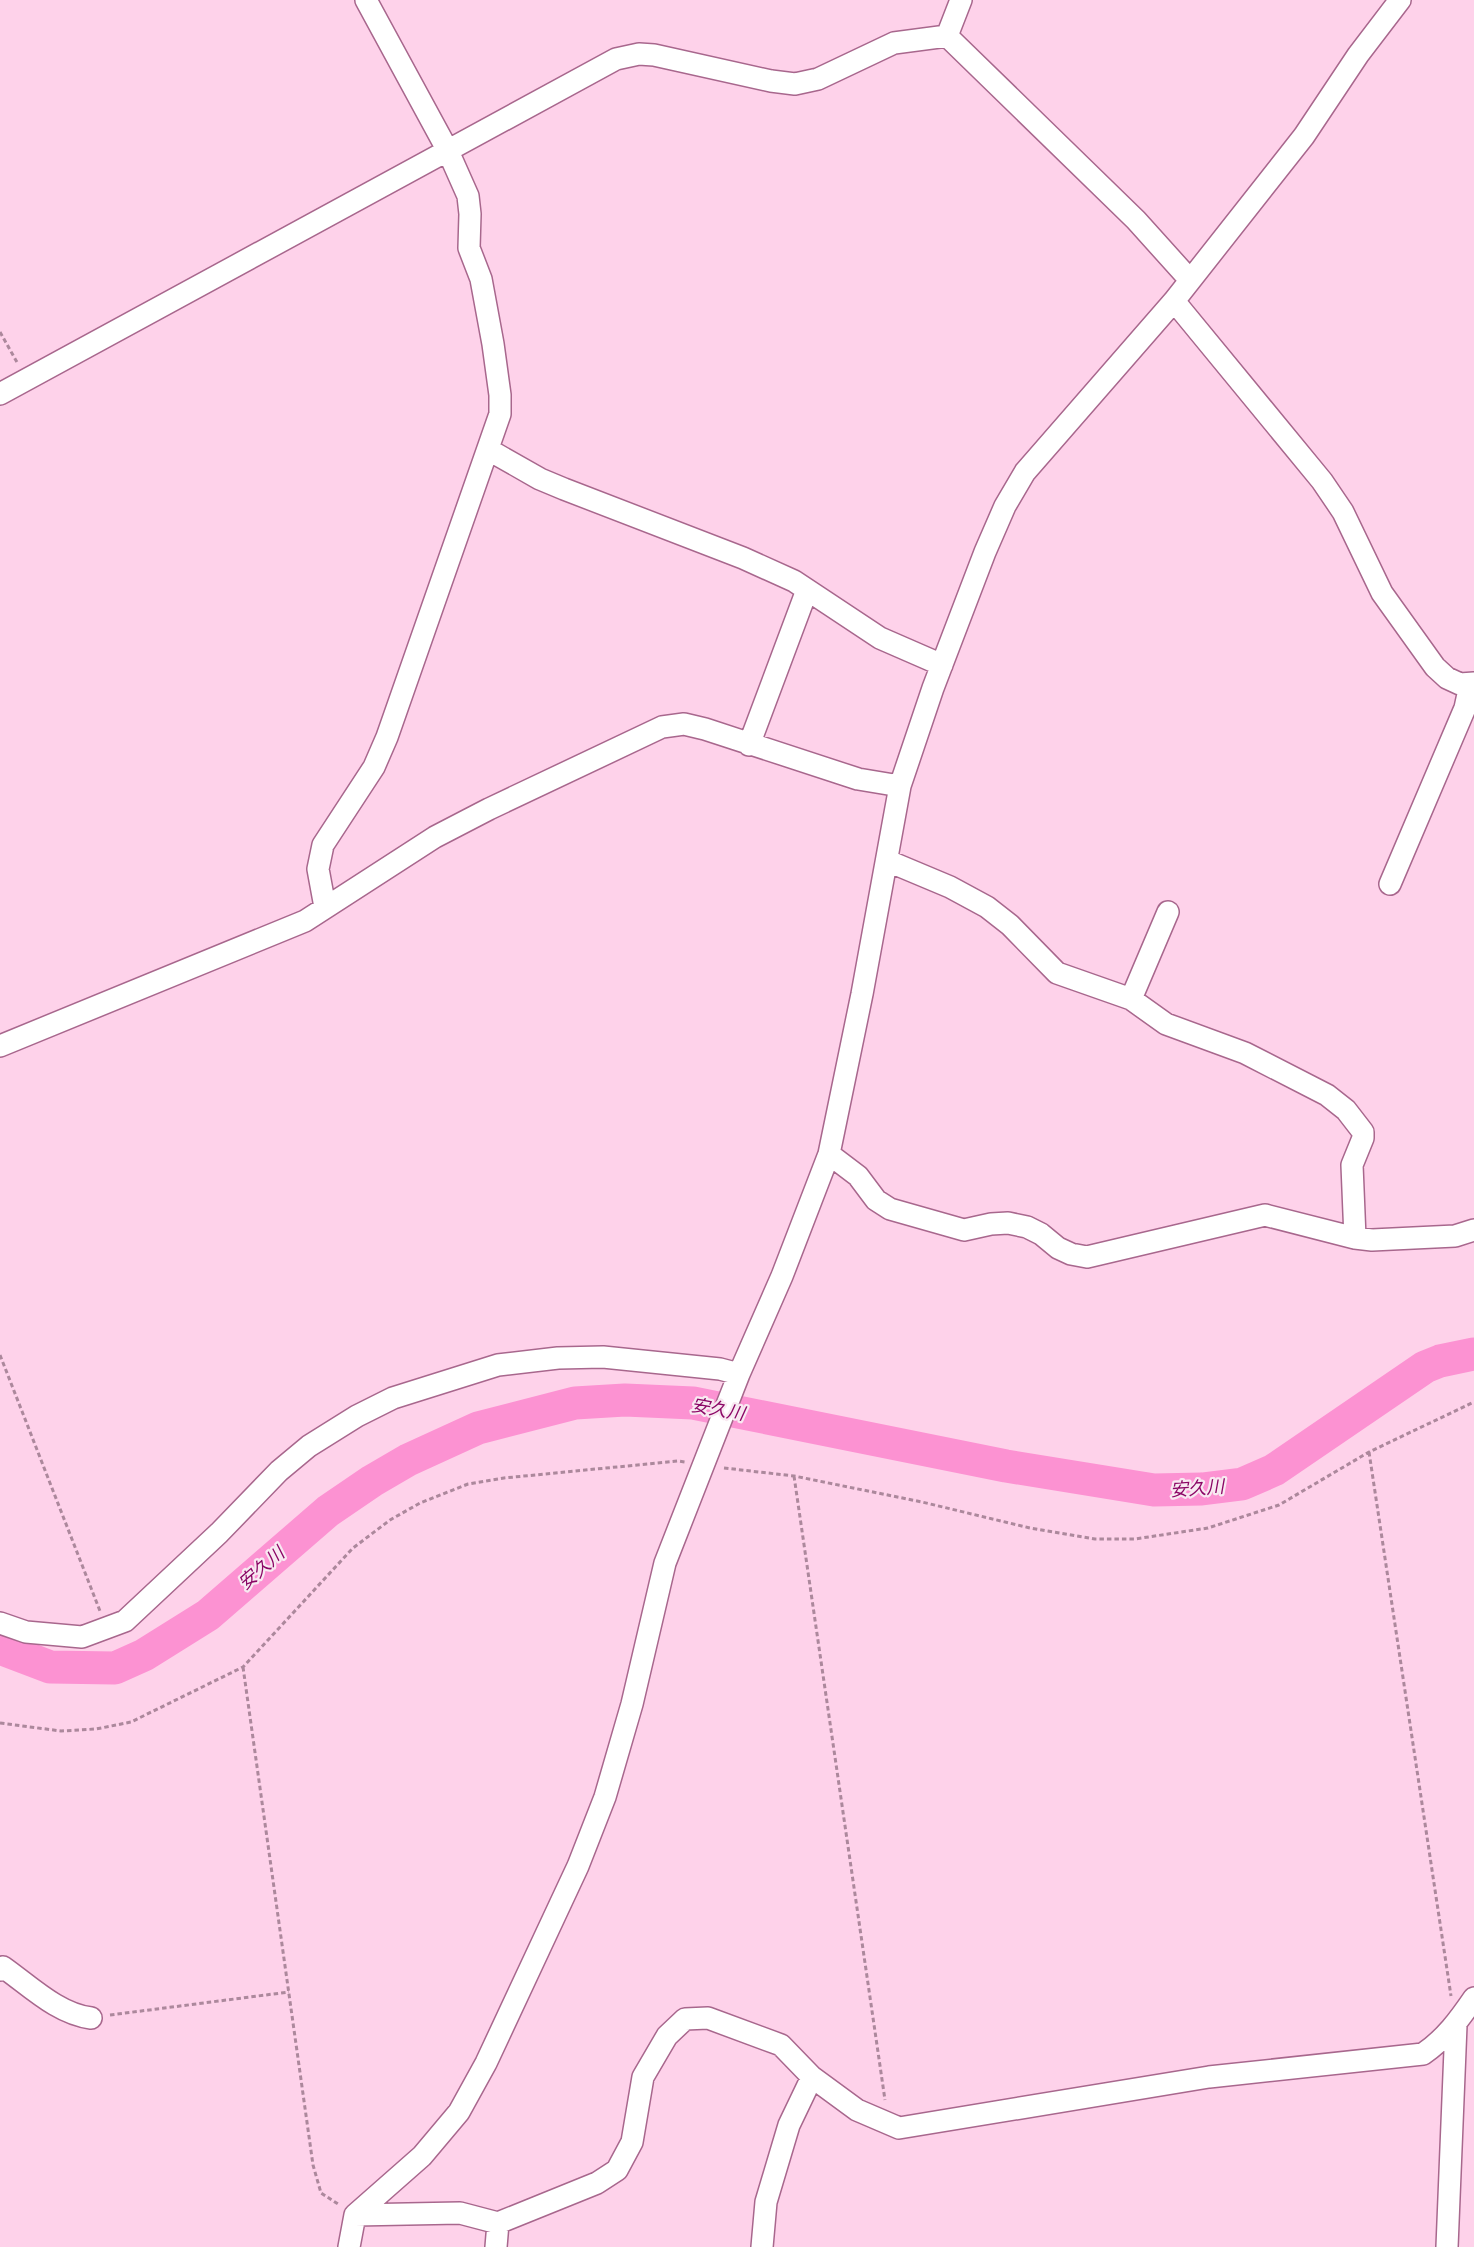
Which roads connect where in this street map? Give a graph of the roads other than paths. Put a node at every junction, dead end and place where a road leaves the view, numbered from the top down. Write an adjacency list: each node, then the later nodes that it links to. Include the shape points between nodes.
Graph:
1 (366, 0): 5 (street)
2 (961, 0): 4 (street)
3 (1400, 0): 6 (street, via 1304,136)
4 (947, 36): 5 (street, via 894,43 818,79 795,84 654,55 616,59); 6 (street, via 1136,220)
5 (448, 151): 8 (street); 9 (street, via 468,196 469,248 481,279 500,395 500,414)
6 (1190, 280): 7 (street)
7 (1174, 301): 11 (street, via 1025,471 989,542); 12 (street, via 1322,481 1344,512 1382,593 1435,667 1460,684)
8 (0, 394)
9 (489, 450): 10 (street, via 564,489 743,558); 17 (street, via 387,737 374,766 323,845 318,868)
10 (807, 590): 11 (street, via 880,638); 13 (street)
11 (942, 665): 14 (street)
12 (1472, 684): 16 (street)
13 (749, 745): 14 (street, via 858,780); 17 (street, via 684,724 662,727 435,837)
14 (900, 786): 15 (street)
15 (888, 861): 19 (street, via 987,907 1057,973); 21 (street)
16 (1390, 884)
17 (326, 907): 20 (street, via 305,921)
18 (1168, 912): 19 (street)
19 (1131, 999): 23 (street, via 1166,1023 1245,1053 1327,1095 1346,1110 1363,1132 1352,1165)
20 (0, 1046)
21 (828, 1154): 23 (street, via 858,1176 876,1200 890,1209 964,1230 1008,1223 1027,1227 1058,1248 1087,1257 1265,1215); 24 (street, via 782,1276)
22 (1474, 1230): 23 (street, via 1455,1236)
23 (1355, 1238)
24 (739, 1374): 25 (street, via 603,1358 558,1358 498,1365 393,1398 309,1446 125,1621 82,1637 26,1632); 31 (street, via 665,1563 632,1704 605,1797 559,1908 459,2112 422,2156)
25 (0, 1623)
26 (0, 1970): 28 (street, via 3,1966 65,2011)
27 (1474, 1998): 29 (street)
28 (92, 2018)
29 (1456, 2025): 30 (street, via 1423,2054 1209,2077 899,2128 857,2110); 36 (street)
30 (812, 2077): 32 (street, via 781,2045 708,2018 685,2019 667,2036 643,2077 632,2142 617,2170 597,2183); 35 (street, via 789,2126 766,2202)
31 (355, 2215): 32 (street, via 460,2212); 33 (street)
32 (498, 2223): 34 (street)
33 (349, 2247)
34 (496, 2247)
35 (762, 2247)
36 (1447, 2247)

